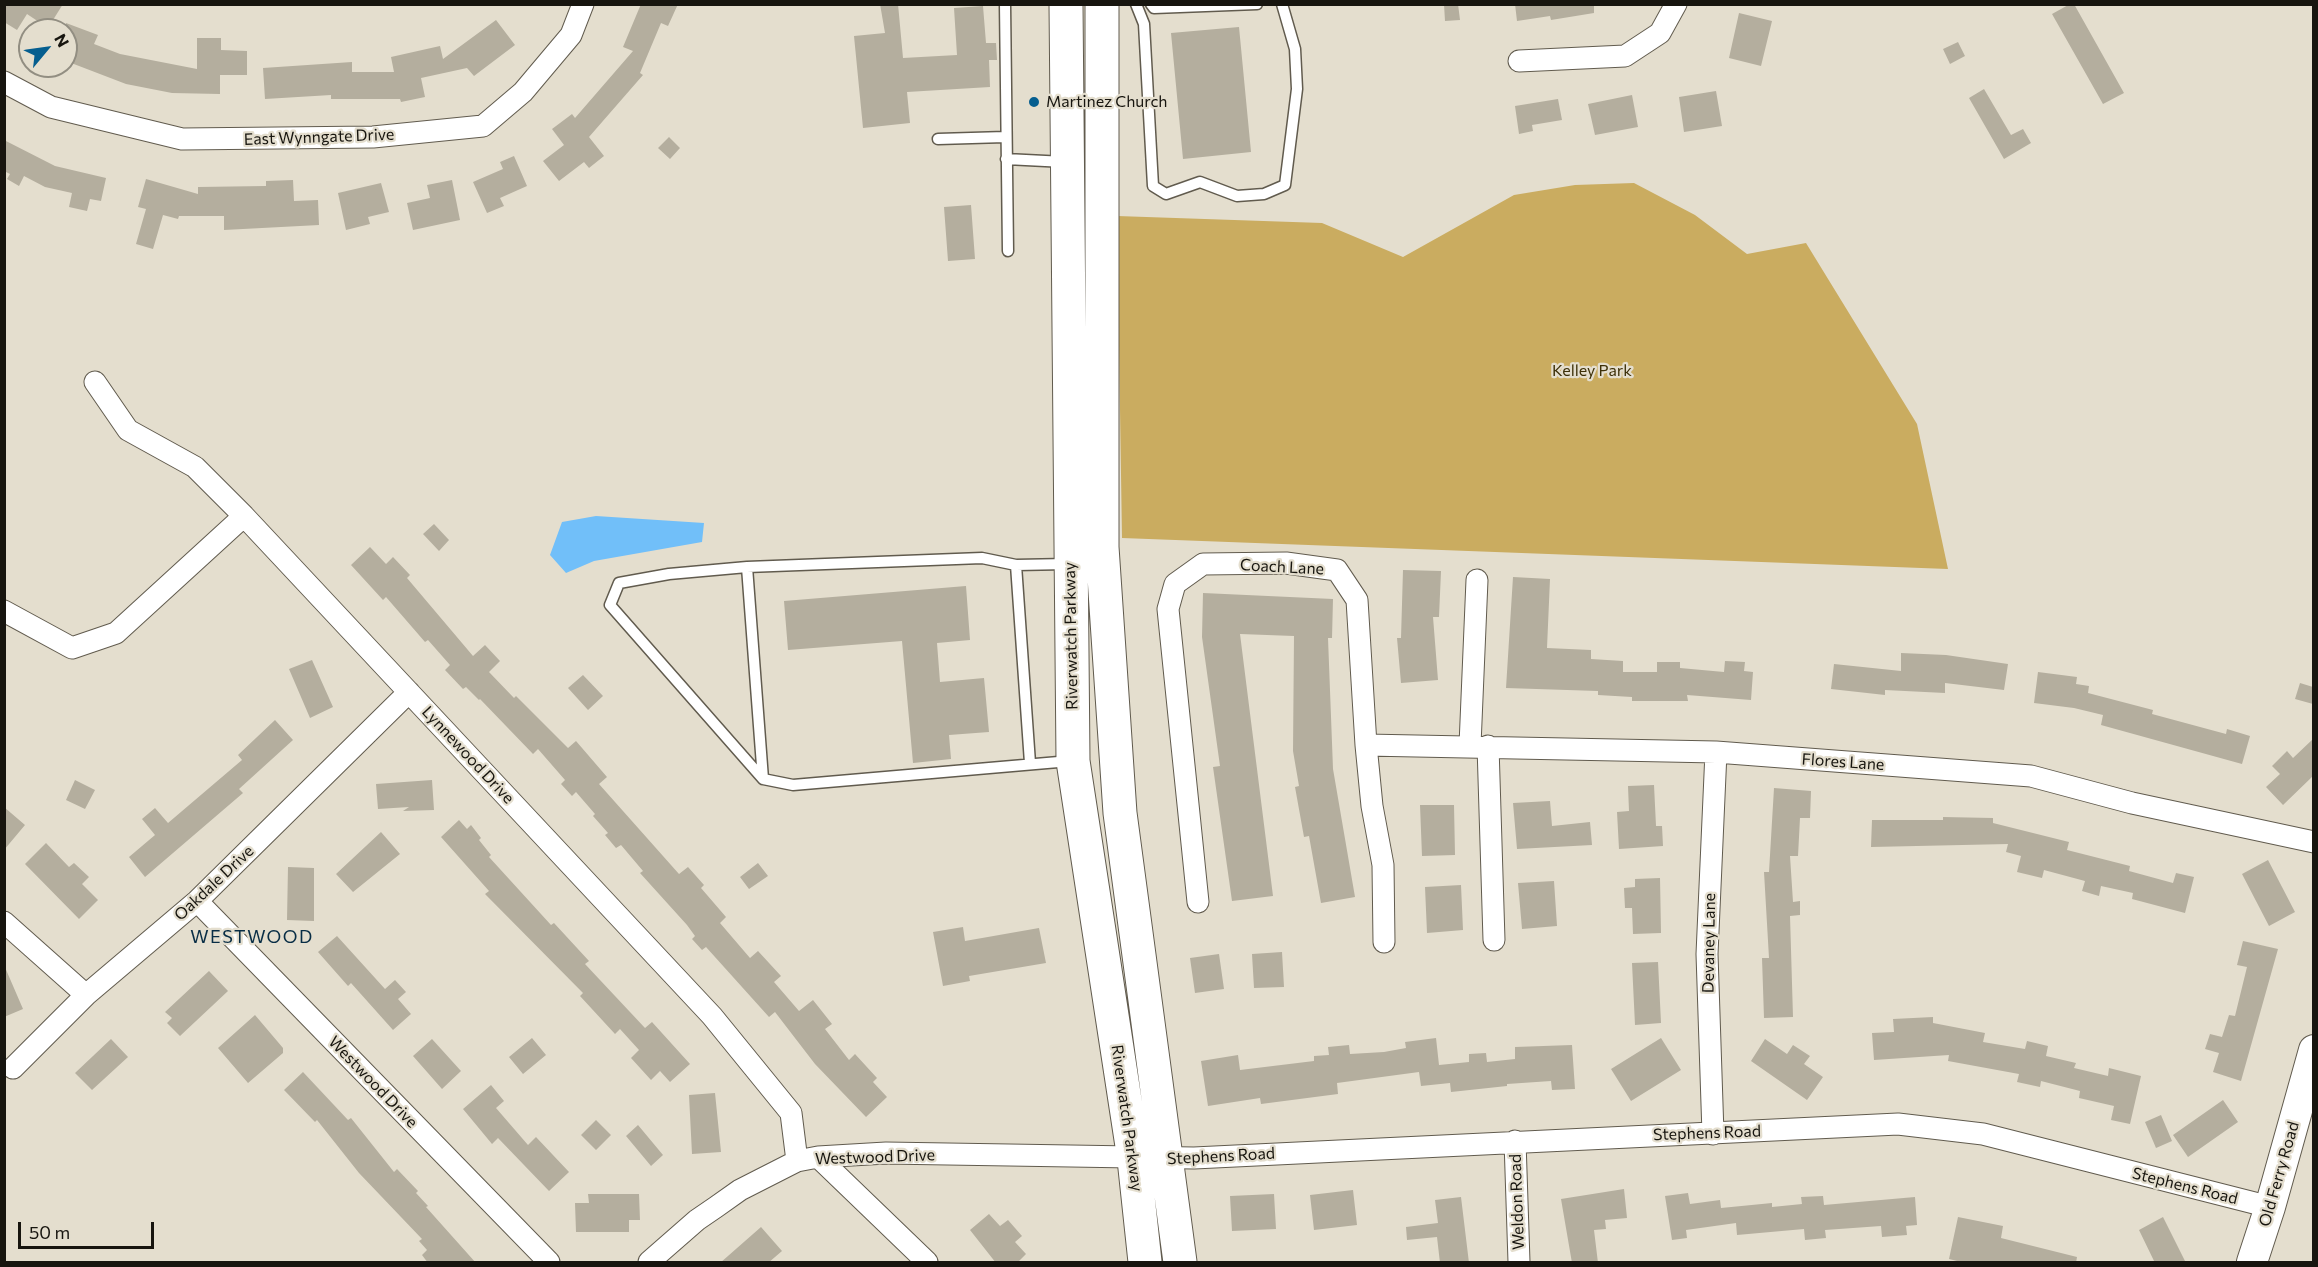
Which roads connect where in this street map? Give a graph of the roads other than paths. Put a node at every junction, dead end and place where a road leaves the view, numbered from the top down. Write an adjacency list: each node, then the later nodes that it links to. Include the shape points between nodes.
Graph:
1 (583, 4): 11 (street, East Wynngate Drive, via 571,35 523,92 483,126 373,138 182,139 51,107)
2 (1005, 4): 12 (lane)
3 (1066, 4): 15 (main road, Riverwatch Parkway)
4 (1102, 4): 44 (main road, Riverwatch Parkway, via 1102,547 1120,813)
5 (1136, 4): 8 (lane, via 1143,24 1153,186 1166,194 1200,182 1237,196 1264,194 1285,185 1297,89 1295,49)
6 (1151, 4): 7 (lane, via 1154,8)
7 (1257, 4)
8 (1282, 4)
9 (1676, 4): 10 (street, via 1660,33 1625,56)
10 (1519, 61)
11 (4, 82)
12 (1005, 137): 13 (lane); 14 (lane)
13 (938, 139)
14 (1006, 159): 15 (lane); 16 (lane)
15 (1066, 162): 19 (main road, Riverwatch Parkway)
16 (1008, 251)
17 (95, 382): 18 (street, Lynnewood Drive, via 128,430 195,467)
18 (244, 516): 23 (street, via 116,633 72,648); 24 (street, Lynnewood Drive)
19 (1069, 564): 20 (lane); 28 (main road, Riverwatch Parkway)
20 (1016, 565): 21 (lane, via 982,558); 29 (lane)
21 (747, 567): 30 (lane); 30 (lane, via 669,573 619,583 610,605)
22 (1478, 580): 26 (street)
23 (4, 611)
24 (409, 692): 32 (street, Oakdale Drive); 45 (street, Lynnewood Drive, via 712,1016 791,1113)
25 (1365, 745): 26 (street, Flores Lane); 33 (street, Coach Lane, via 1357,600 1337,570 1286,563 1203,564 1175,584 1168,609); 36 (street, Coach Lane, via 1383,865)
26 (1479, 746): 27 (street, Flores Lane); 35 (street)
27 (1716, 752): 31 (street, Flores Lane, via 2031,776 2132,803); 40 (street, Devaney Lane, via 1707,954)
28 (1073, 761): 29 (lane); 43 (main road, Riverwatch Parkway)
29 (1030, 763): 30 (lane, via 793,785)
30 (764, 778)
31 (2313, 842)
32 (197, 901): 37 (street, Oakdale Drive); 48 (street, Westwood Drive)
33 (1198, 902)
34 (4, 922): 37 (street)
35 (1494, 940)
36 (1384, 942)
37 (87, 995): 39 (street, Oakdale Drive)
38 (2313, 1050): 46 (street, Old Ferry Road)
39 (14, 1068)
40 (1713, 1134): 41 (street, Stephens Road); 46 (street, Stephens Road, via 1898,1124 1942,1128 1983,1134)
41 (1515, 1141): 44 (street, Stephens Road); 52 (street, Weldon Road)
42 (818, 1157): 43 (street, Westwood Drive, via 886,1153); 45 (street, Westwood Drive); 49 (street)
43 (1134, 1159): 44 (street, Stephens Road); 50 (main road, Riverwatch Parkway)
44 (1167, 1159): 51 (main road, Riverwatch Parkway)
45 (797, 1161): 47 (street, Westwood Drive, via 740,1190 697,1220)
46 (2270, 1207): 53 (street, Old Ferry Road)
47 (653, 1261)
48 (549, 1263)
49 (927, 1263)
50 (1145, 1263)
51 (1179, 1263)
52 (1520, 1263)
53 (2252, 1263)

